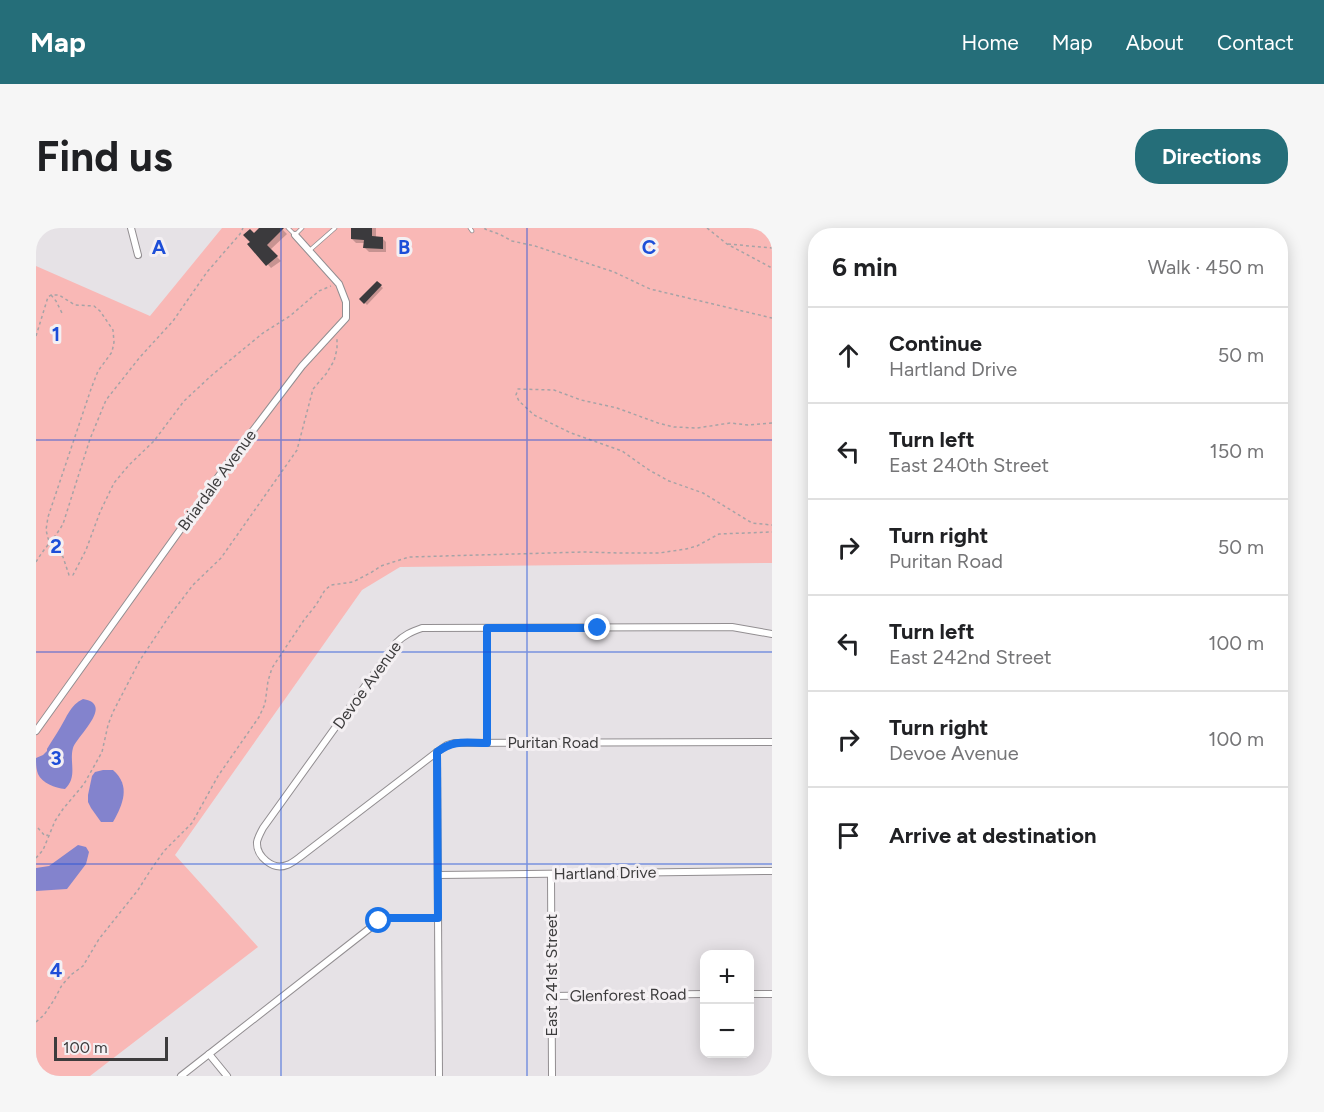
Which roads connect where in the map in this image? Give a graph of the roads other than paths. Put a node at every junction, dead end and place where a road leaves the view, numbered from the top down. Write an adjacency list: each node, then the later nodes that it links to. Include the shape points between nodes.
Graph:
1 (131, 228): 7 (street)
2 (288, 228): 5 (lane)
3 (302, 228): 5 (lane)
4 (335, 228): 6 (lane)
5 (295, 235): 6 (street, Briardale Avenue)
6 (309, 251): 10 (street, Briardale Avenue, via 339,284 346,302 346,318 302,366 240,448)
7 (138, 255)
8 (487, 628): 9 (street, Devoe Avenue, via 732,627); 12 (street); 14 (street, Devoe Avenue, via 422,628 403,635 396,643 258,838 260,854 274,866 285,866)
9 (772, 634)
10 (36, 731)
11 (772, 742): 12 (street, Puritan Road)
12 (487, 743): 13 (street, Puritan Road, via 454,743)
13 (437, 752): 14 (street, Puritan Road); 17 (street)
14 (300, 857)
15 (772, 871): 16 (street, Hartland Drive)
16 (551, 874): 17 (street, Hartland Drive); 22 (street, East 241st Street)
17 (438, 875): 18 (street)
18 (438, 918): 23 (street, via 379,921); 26 (street)
19 (700, 994): 22 (street, Glenforest Road)
20 (754, 994): 21 (street)
21 (772, 994)
22 (551, 996): 27 (street, East 241st Street)
23 (209, 1054): 24 (street); 25 (street)
24 (181, 1076)
25 (227, 1076)
26 (439, 1076)
27 (552, 1076)

